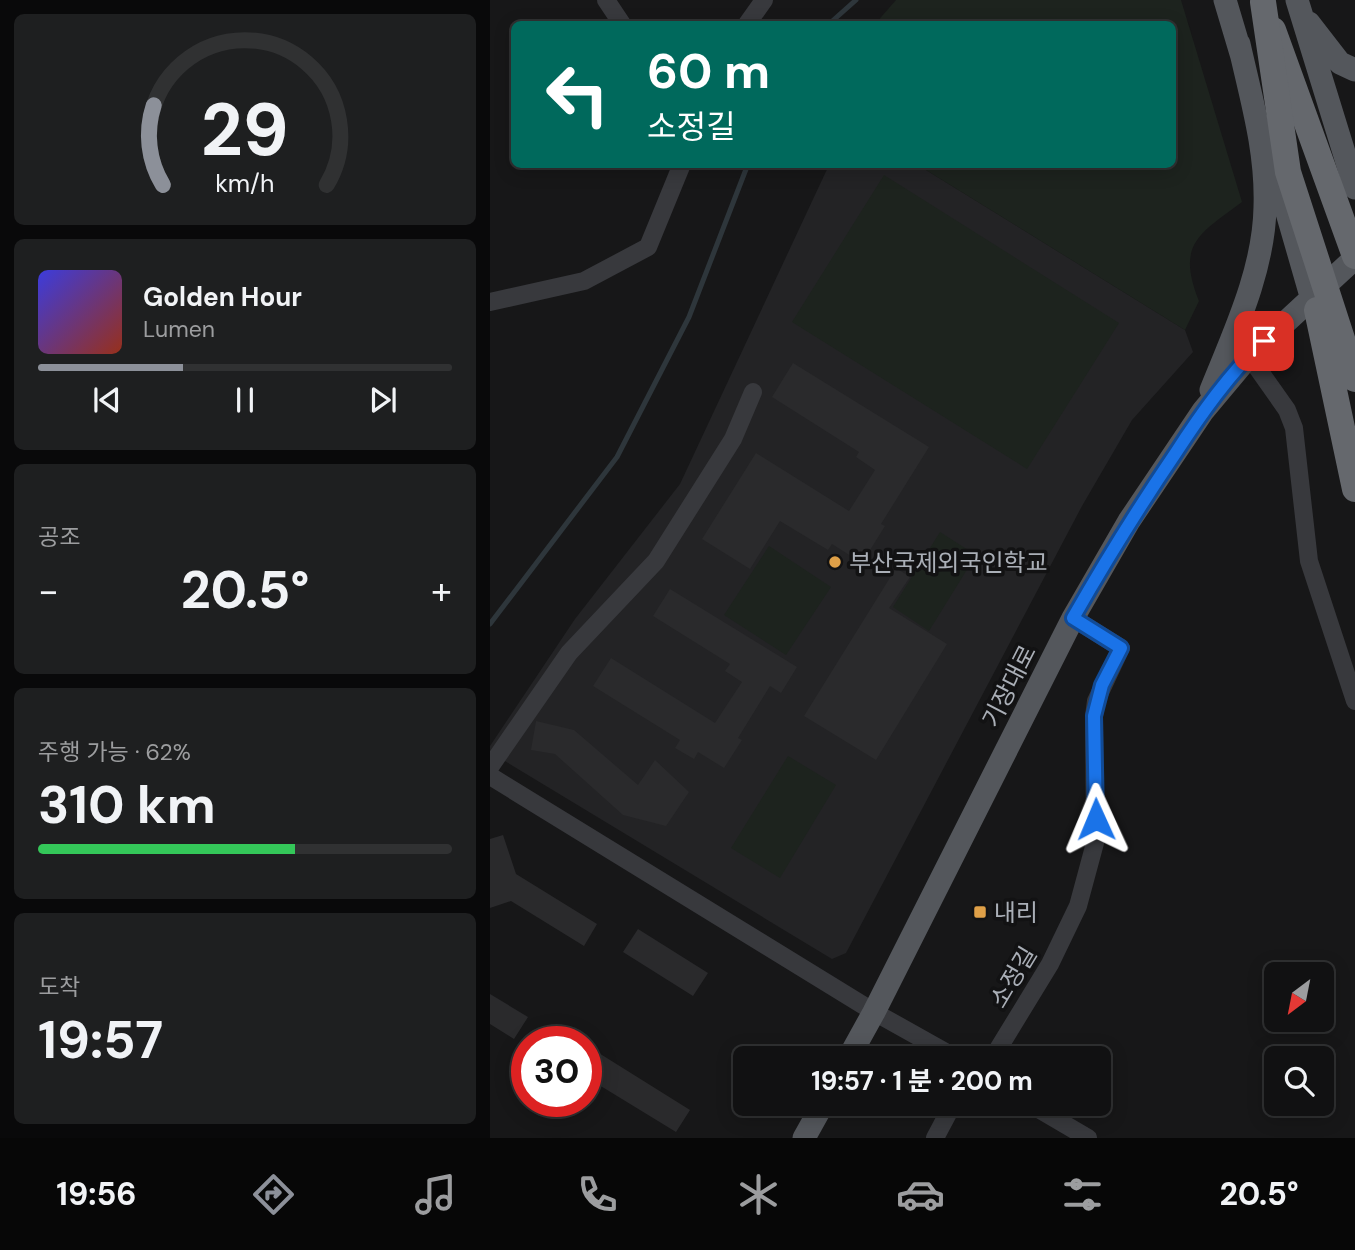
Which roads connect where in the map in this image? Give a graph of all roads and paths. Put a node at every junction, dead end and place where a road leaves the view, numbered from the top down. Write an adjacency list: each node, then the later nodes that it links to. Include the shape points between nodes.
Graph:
1 (606, 0): 6 (street)
2 (764, 0): 7 (street)
3 (1225, 0): 8 (main road)
4 (1263, 1): 11 (highway, bridge); 13 (highway, bridge)
5 (1299, 6): 9 (main road, via 1340,63); 12 (main road)
6 (620, 21)
7 (749, 21)
8 (1239, 44): 14 (main road); 19 (main road, via 1262,146 1266,208 1257,261)
9 (1355, 70)
10 (680, 168): 15 (street, via 648,247 584,281)
11 (1288, 172): 17 (highway, bridge); 20 (highway, bridge)
12 (1355, 188)
13 (1355, 257): 14 (main road, 기장대로)
14 (1311, 296): 16 (main road, 기장대로)
15 (490, 302)
16 (1249, 356): 19 (main road, 기장대로); 22 (street, via 1287,410 1294,428 1309,561)
17 (1355, 379)
18 (752, 392): 23 (street, via 733,439 656,561 569,653)
19 (1203, 411): 21 (main road, 기장대로, via 1129,521)
20 (1355, 489)
21 (1073, 618): 25 (main road, 기장대로); 28 (street, 소정길, via 1121,648 1102,685 1094,716 1095,843 1078,906 1063,940)
22 (1355, 701)
23 (490, 767)
24 (490, 776): 25 (street)
25 (874, 1012): 26 (main road, 기장대로); 27 (street)
26 (855, 1046)
27 (935, 1046)
28 (1000, 1046)
29 (816, 1116): 33 (main road)
30 (947, 1116): 34 (street)
31 (1044, 1116): 32 (street)
32 (1061, 1131): 35 (street)
33 (804, 1138)
34 (935, 1138)
35 (1088, 1138)

